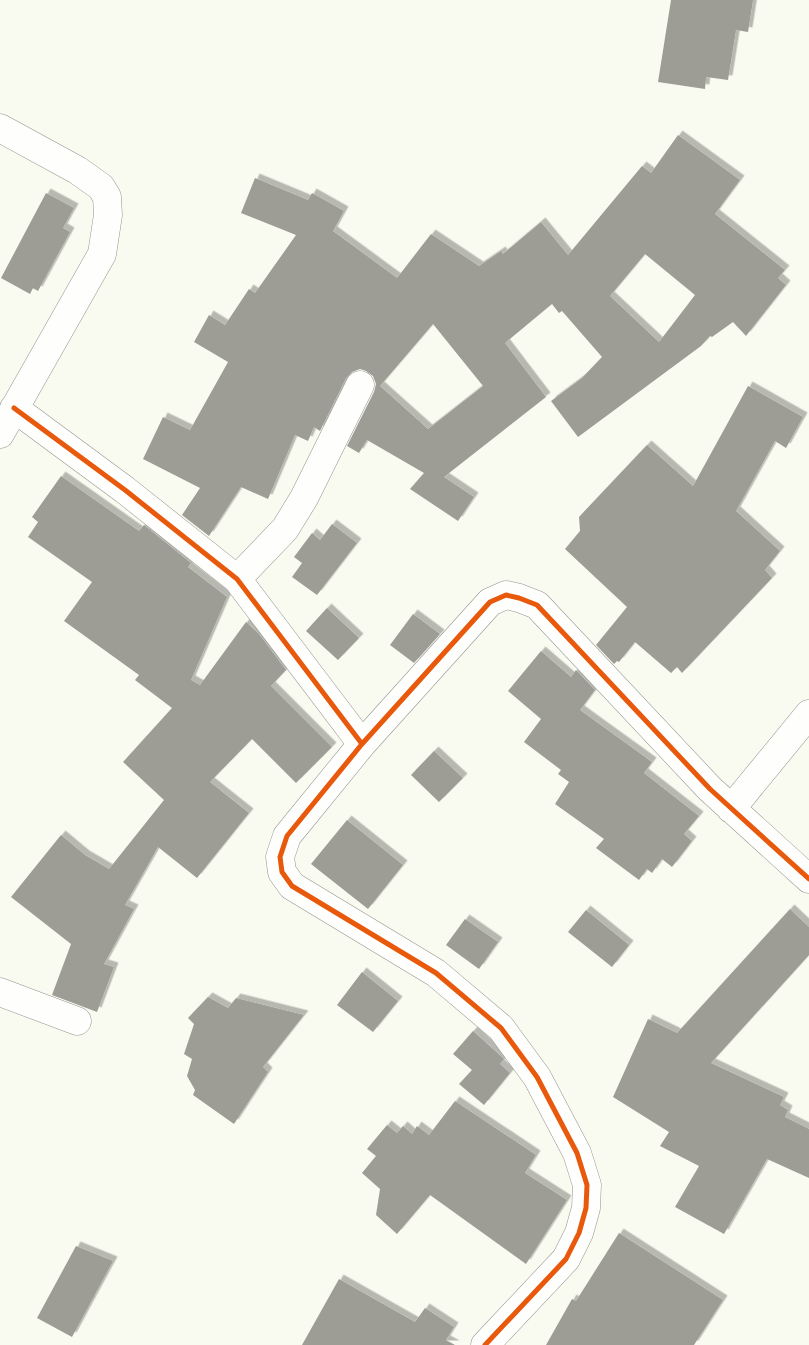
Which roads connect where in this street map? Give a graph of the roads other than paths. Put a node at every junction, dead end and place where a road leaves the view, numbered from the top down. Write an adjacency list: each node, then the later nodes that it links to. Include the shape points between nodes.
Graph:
1 (0, 128): 3 (street, via 77,170 101,187 108,197 102,254)
2 (360, 385): 5 (street, via 304,498 285,529)
3 (14, 408): 4 (street); 5 (street)
4 (0, 434)
5 (237, 579): 7 (street)
6 (809, 714): 8 (street)
7 (362, 744): 8 (street, via 490,602 506,595 537,605); 12 (street, via 287,836 280,857 282,872 292,886 436,973 501,1028 537,1077 577,1153 587,1186 584,1216 566,1259)
8 (731, 809): 9 (street)
9 (809, 878)
10 (0, 992): 11 (street)
11 (76, 1021)
12 (485, 1345)

